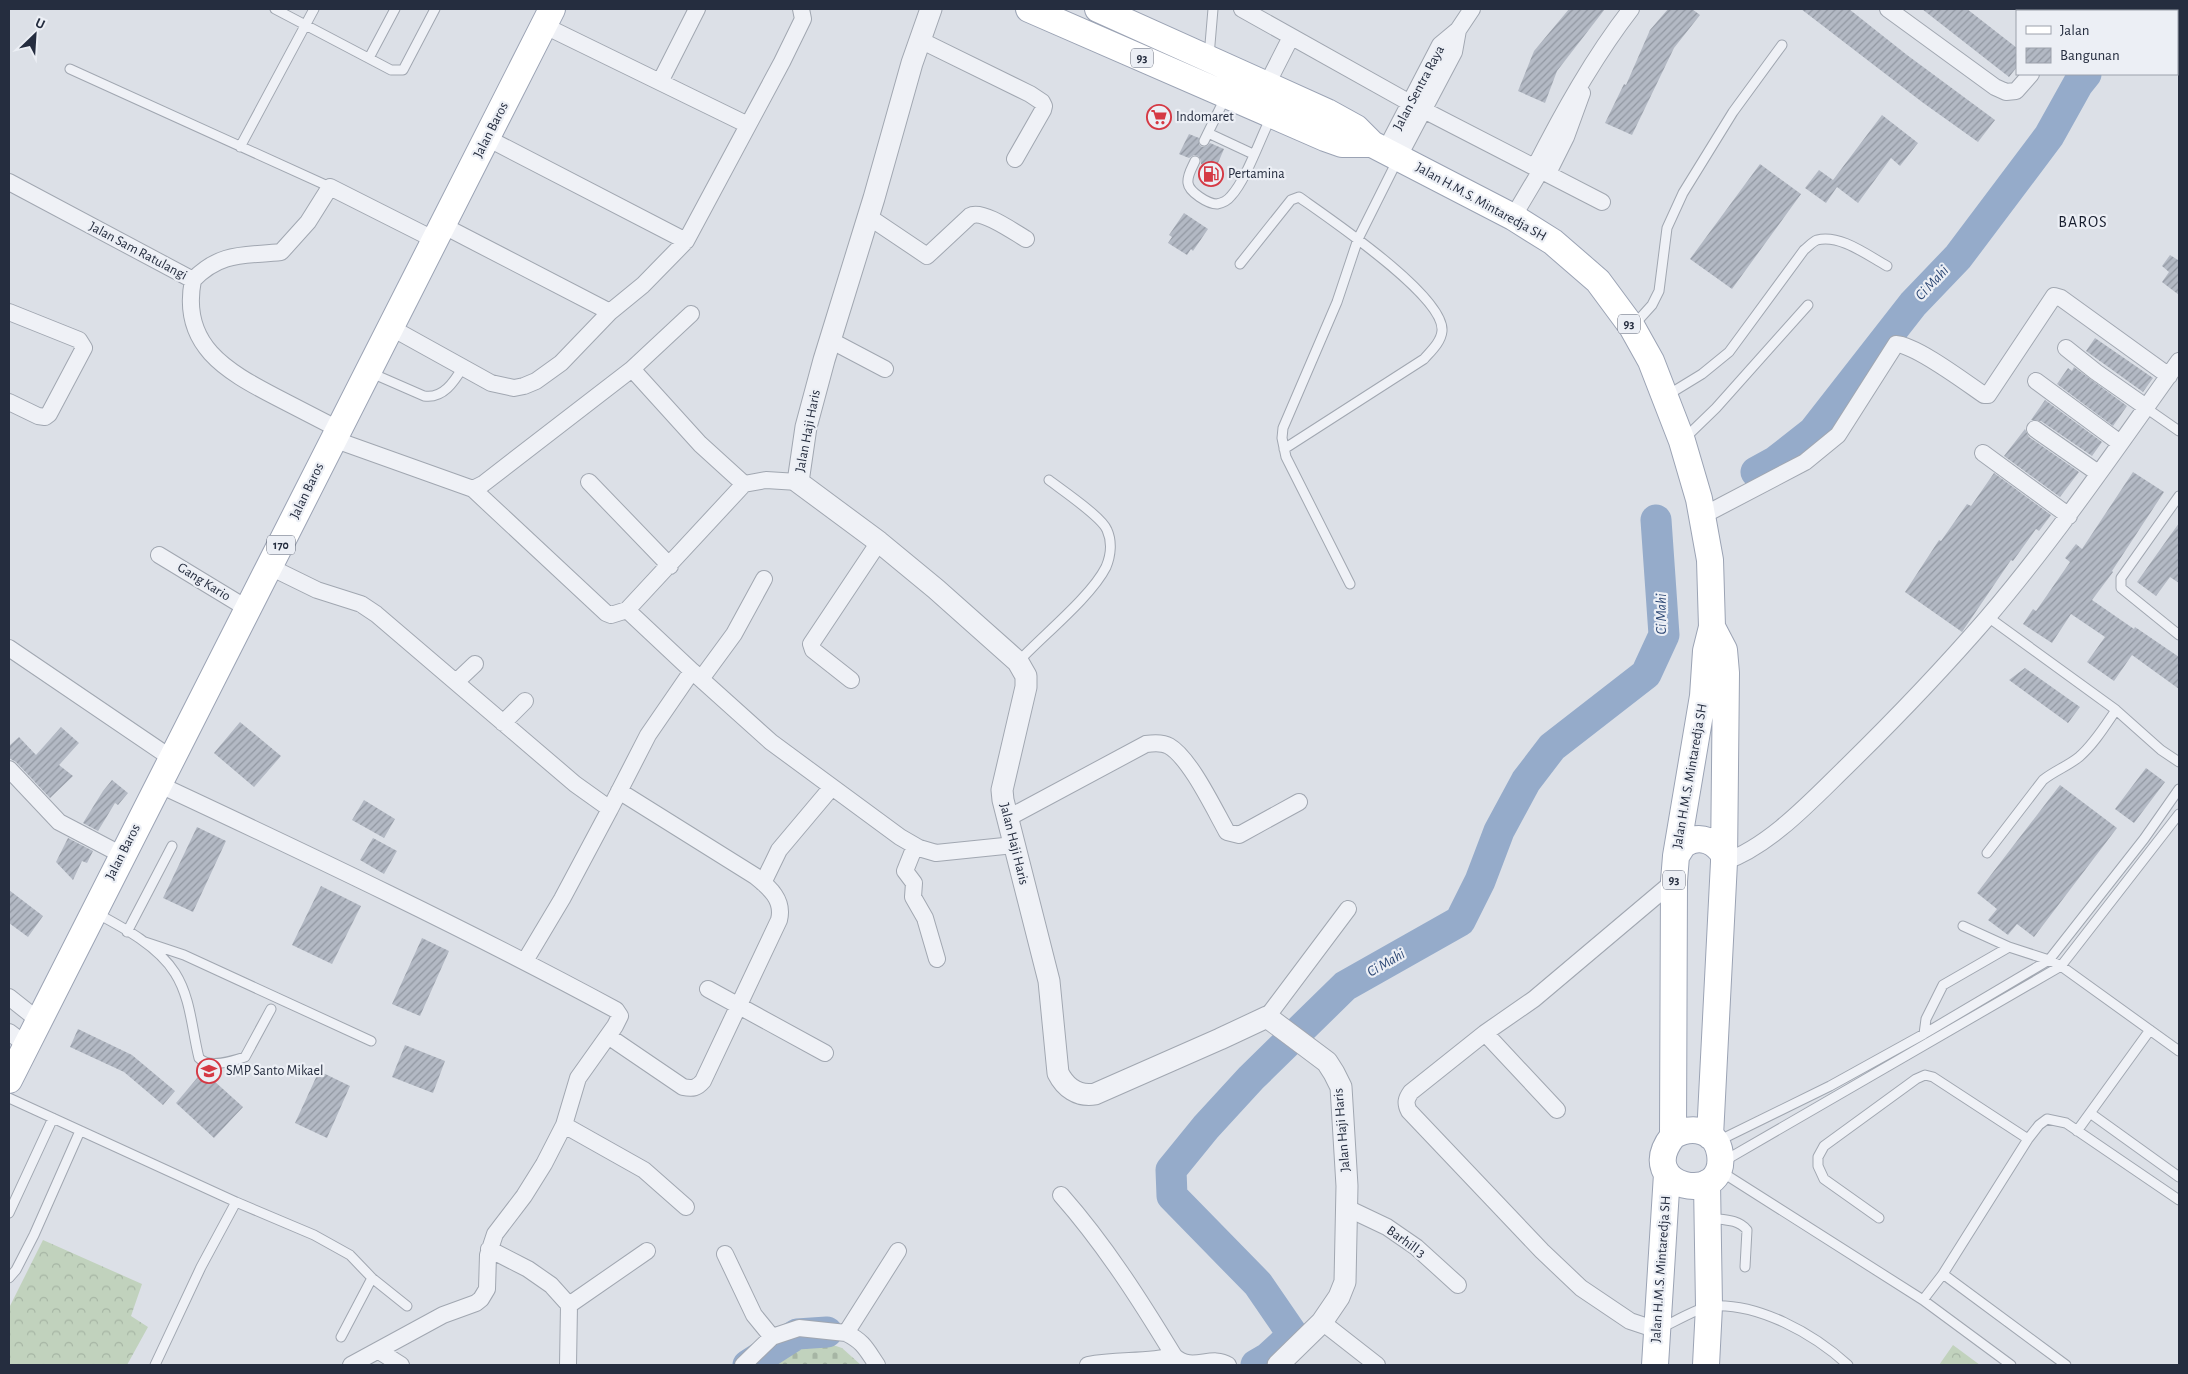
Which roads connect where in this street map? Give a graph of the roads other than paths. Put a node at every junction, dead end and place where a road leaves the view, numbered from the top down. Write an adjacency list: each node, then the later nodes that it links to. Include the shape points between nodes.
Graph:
1 (275, 9): 16 (lane)
2 (314, 9): 16 (lane)
3 (394, 9): 20 (lane)
4 (435, 9): 20 (lane, via 403,70 391,70)
5 (697, 9): 24 (street)
6 (800, 9): 28 (street, via 803,19)
7 (931, 9): 18 (street, Jalan Haji Haris)
8 (1029, 9): 25 (main road, Jalan H.M.S. Mintaredja SH / 93)
9 (1098, 9): 21 (main road, Jalan H.M.S. Mintaredja SH / 93)
10 (1213, 9): 21 (lane)
11 (1242, 9): 17 (street)
12 (1472, 9): 27 (street, Jalan Sentra Raya, via 1458,30 1454,52)
13 (1631, 9): 35 (street, via 1610,35 1575,91)
14 (1888, 9): 23 (street, via 1995,87 2006,92 2016,91)
15 (547, 17): 24 (street); 29 (main road, Jalan Baros / 170)
16 (306, 25): 20 (lane); 30 (lane)
17 (1291, 37): 26 (street); 27 (street)
18 (920, 40): 33 (street, via 1042,102 1043,110); 39 (street, Jalan Haji Haris)
19 (1782, 45): 52 (lane, via 1733,112 1683,193 1667,228 1659,291 1652,306)
20 (369, 58)
21 (1209, 59): 26 (main road, Jalan H.M.S. Mintaredja SH / 93)
22 (70, 69): 30 (lane)
23 (2031, 75)
24 (660, 82): 28 (street)
25 (1226, 95): 26 (main road, Jalan H.M.S. Mintaredja SH / 93); 32 (lane, via 1206,137)
26 (1265, 103): 31 (main road, Jalan H.M.S. Mintaredja SH / 93, via 1342,144); 32 (lane)
27 (1417, 106): 31 (street, Jalan Sentra Raya); 35 (street)
28 (748, 125): 44 (street)
29 (487, 138): 41 (main road, Jalan Baros / 170); 44 (street)
30 (240, 147): 37 (lane)
31 (1385, 151): 40 (main road, Jalan H.M.S. Mintaredja SH / 93); 43 (lane)
32 (1253, 154): 34 (lane, via 1231,196 1218,204 1198,195 1188,185 1188,176)
33 (1015, 159)
34 (1195, 161)
35 (1541, 170): 38 (street); 40 (street)
36 (9, 182): 47 (street, Jalan Sam Ratulangi)
37 (330, 187): 41 (street); 47 (street, Jalan Sam Ratulangi, via 308,222 281,252 237,255 200,272)
38 (1602, 202)
39 (869, 217): 42 (street, via 927,256 975,214 985,216); 54 (street, Jalan Haji Haris)
40 (1513, 217): 52 (main road, Jalan H.M.S. Mintaredja SH / 93, via 1553,242 1598,281)
41 (438, 232): 50 (street); 53 (main road, Jalan Baros / 170)
42 (1026, 239)
43 (1358, 239): 45 (lane, via 1295,198); 71 (lane, via 1336,302 1283,428); 71 (lane, via 1401,275 1439,317 1442,330 1437,345 1424,359)
44 (686, 241): 50 (street, via 643,285)
45 (1240, 264)
46 (1887, 266): 63 (lane, via 1831,239 1815,241 1804,250 1729,352 1702,374)
47 (193, 280): 68 (street, via 190,296 194,322 205,347 218,362 237,377)
48 (1808, 305): 69 (lane, via 1716,408)
49 (9, 312): 64 (street, via 79,340 84,348 45,417)
50 (610, 312): 57 (street, via 561,363 524,386 503,386)
51 (691, 314): 58 (street)
52 (1632, 327): 63 (main road, Jalan H.M.S. Mintaredja SH / 93)
53 (390, 328): 57 (street); 60 (main road, Jalan Baros / 170)
54 (830, 340): 59 (street); 76 (street, Jalan Haji Haris, via 806,427)
55 (2066, 348): 65 (street)
56 (2179, 361): 61 (street)
57 (463, 367): 60 (lane, via 448,388 432,397)
58 (632, 369): 77 (street, via 700,444); 78 (street)
59 (885, 370)
60 (367, 372): 68 (main road, Jalan Baros / 170)
61 (2168, 376): 65 (street); 80 (street, via 2054,296 1988,395 1927,357 1896,344 1838,435 1805,462)
62 (2036, 381): 70 (street)
63 (1665, 396): 69 (main road, Jalan H.M.S. Mintaredja SH / 93)
64 (9, 402)
65 (2146, 407): 67 (lane); 70 (street)
66 (2035, 429): 73 (street)
67 (2179, 431)
68 (335, 434): 78 (street); 85 (main road, Jalan Baros / 170)
69 (1682, 441): 80 (main road, Jalan H.M.S. Mintaredja SH / 93)
70 (2120, 443): 73 (street)
71 (1284, 449): 87 (lane)
72 (1983, 453): 81 (street)
73 (2098, 473): 81 (street)
74 (1049, 480): 94 (lane, via 1107,528 1111,547 1106,566 1090,590)
75 (589, 482): 84 (street)
76 (798, 482): 77 (street, via 766,480); 82 (street, Jalan Haji Haris)
77 (744, 484): 84 (street)
78 (473, 489): 89 (street, via 606,613 611,615)
79 (2179, 496): 92 (lane, via 2121,578 2120,584)
80 (1702, 516): 91 (main road, Jalan H.M.S. Mintaredja SH / 93, via 1710,560)
81 (2069, 516): 90 (street)
82 (879, 542): 94 (street, Jalan Haji Haris); 97 (street, via 811,644 820,656)
83 (159, 555): 88 (street, Gang Kario)
84 (670, 566): 89 (street)
85 (270, 567): 88 (main road, Jalan Baros / 170); 98 (street, via 317,590 361,604)
86 (764, 579): 96 (street, via 734,634)
87 (1350, 584)
88 (248, 608): 102 (main road, Jalan Baros / 170)
89 (628, 610): 96 (street)
90 (1988, 617): 100 (lane); 119 (street, via 1916,698 1804,808 1754,847)
91 (1712, 627): 118 (main road, Jalan H.M.S. Mintaredja SH / 93); 119 (main road, Jalan H.M.S. Mintaredja SH / 93, via 1724,650 1726,673)
92 (2179, 635)
93 (9, 648): 102 (street)
94 (1018, 662): 112 (street, Jalan Haji Haris, via 1026,676 1026,687 1002,790)
95 (475, 664): 98 (street)
96 (696, 675): 106 (street, via 771,742); 108 (street, via 648,735)
97 (851, 680)
98 (456, 682): 101 (street)
99 (526, 701): 101 (street)
100 (2116, 710): 103 (lane); 116 (lane, via 2078,758 2043,780)
101 (503, 723): 110 (street)
102 (171, 758): 105 (main road, Jalan Baros / 170)
103 (2179, 762)
104 (9, 769): 117 (street, via 59,822)
105 (158, 784): 117 (main road, Jalan Baros / 170); 130 (street)
106 (832, 787): 115 (street); 121 (street, via 779,850)
107 (2179, 789): 129 (lane)
108 (619, 791): 110 (street); 121 (street)
109 (1298, 802): 112 (street, via 1239,835 1227,832 1182,756 1167,745 1154,743 1146,744)
110 (610, 809): 130 (street, via 562,899)
111 (2179, 814): 131 (lane)
112 (1008, 818): 113 (street, Jalan Haji Haris)
113 (1014, 845): 115 (street, via 936,853); 137 (street, Jalan Haji Haris, via 1049,981 1058,1073 1068,1088 1082,1094 1095,1094 1220,1040)
114 (172, 846): 125 (lane)
115 (915, 846): 128 (street, via 905,871 914,883 913,897 925,918)
116 (1987, 853)
117 (122, 855): 123 (main road, Jalan Baros / 170)
118 (1676, 856): 119 (main road, via 1685,843 1697,839 1718,845); 120 (main road, Jalan H.M.S. Mintaredja SH / 93)
119 (1724, 858): 158 (main road, Jalan H.M.S. Mintaredja SH / 93)
120 (1674, 881): 139 (street, via 1534,999); 156 (main road, Jalan H.M.S. Mintaredja SH / 93)
121 (764, 883): 134 (street, via 776,896 782,911)
122 (1348, 909): 137 (street)
123 (93, 911): 125 (lane); 136 (main road, Jalan Baros / 170)
124 (1963, 926): 127 (lane)
125 (127, 932): 126 (lane)
126 (143, 941): 135 (lane, via 175,973 184,994 199,1058 203,1062 212,1064 245,1057); 143 (lane, via 184,955)
127 (2009, 948): 129 (lane); 140 (lane, via 1943,985 1926,1019)
128 (937, 959)
129 (2049, 960): 131 (lane); 140 (lane)
130 (524, 961): 141 (street, via 616,1010 619,1021)
131 (2061, 966): 138 (lane); 147 (lane)
132 (708, 989): 134 (street)
133 (9, 998): 136 (street)
134 (740, 1005): 141 (street, via 698,1087 684,1087); 146 (street)
135 (271, 1009)
136 (38, 1020): 142 (main road, Jalan Baros / 170)
137 (1273, 1021): 165 (street, Jalan Haji Haris, via 1327,1062 1340,1087)
138 (2150, 1030): 145 (lane); 151 (lane)
139 (1485, 1033): 150 (street); 183 (street, via 1411,1092 1407,1099 1409,1111 1581,1288 1630,1321)
140 (1924, 1034): 144 (lane)
141 (608, 1036): 153 (street, via 578,1078)
142 (17, 1038): 148 (main road, Jalan Baros / 170)
143 (370, 1041)
144 (1899, 1048): 147 (lane); 158 (lane, via 1830,1086)
145 (2179, 1051)
146 (825, 1053)
147 (1905, 1056): 158 (lane)
148 (9, 1080)
149 (9, 1098): 152 (lane)
150 (1556, 1110)
151 (2090, 1113): 155 (lane); 160 (lane)
152 (53, 1118): 154 (lane); 166 (lane)
153 (564, 1125): 164 (street, via 644,1170); 169 (street, via 544,1164 495,1234)
154 (80, 1131): 163 (lane); 175 (lane, via 34,1235)
155 (2077, 1131): 157 (lane, via 2066,1123 2047,1119); 162 (lane)
156 (1673, 1136): 158 (main road, via 1691,1129 1702,1131); 159 (main road, Jalan H.M.S. Mintaredja SH / 93, via 1663,1154)
157 (2028, 1139): 168 (lane, via 1933,1077 1916,1078 1824,1146 1818,1157 1824,1178); 174 (lane)
158 (1715, 1159): 159 (main road, Jalan H.M.S. Mintaredja SH, via 1690,1187 1681,1185); 167 (main road, Jalan H.M.S. Mintaredja SH / 93); 178 (lane)
159 (1667, 1174): 183 (main road, Jalan H.M.S. Mintaredja SH / 93)
160 (2179, 1177)
161 (1061, 1195): 188 (street, via 1087,1225 1133,1290)
162 (2178, 1196)
163 (236, 1202): 176 (lane, via 322,1239 350,1255); 189 (lane)
164 (686, 1207)
165 (1347, 1208): 177 (street, Barhill 3, via 1387,1227 1416,1247); 182 (street, Jalan Haji Haris, via 1345,1282)
166 (9, 1213)
167 (1708, 1218): 173 (lane, via 1735,1221 1747,1230); 181 (main road, Jalan H.M.S. Mintaredja SH / 93)
168 (1879, 1218)
169 (489, 1249): 179 (street, via 551,1285); 187 (street, via 487,1289 479,1302 443,1315)
170 (647, 1251): 179 (street)
171 (898, 1251): 184 (street)
172 (725, 1254): 186 (street, via 754,1314)
173 (1745, 1267)
174 (1943, 1274): 178 (lane); 203 (lane)
175 (9, 1278)
176 (372, 1278): 180 (lane); 185 (lane)
177 (1458, 1285)
178 (1923, 1300): 202 (lane)
179 (569, 1305): 192 (street)
180 (407, 1306)
181 (1709, 1306): 183 (lane); 200 (main road, Jalan H.M.S. Mintaredja SH / 93); 201 (lane, via 1753,1310 1794,1326)
182 (1322, 1322): 197 (street, Jalan Haji Haris); 198 (street)
183 (1656, 1330): 199 (main road, Jalan H.M.S. Mintaredja SH / 93)
184 (846, 1333): 186 (street, via 799,1328); 194 (street, via 866,1346)
185 (341, 1337)
186 (772, 1337): 193 (street)
187 (379, 1351): 190 (street); 191 (street)
188 (1174, 1356): 195 (street); 196 (street, via 1189,1364 1219,1362)
189 (156, 1365)
190 (351, 1365)
191 (401, 1365)
192 (568, 1365)
193 (743, 1365)
194 (877, 1365)
195 (1088, 1365)
196 (1228, 1365)
197 (1278, 1365)
198 (1377, 1365)
199 (1655, 1365)
200 (1706, 1365)
201 (1848, 1365)
202 (2011, 1365)
203 (2066, 1365)

